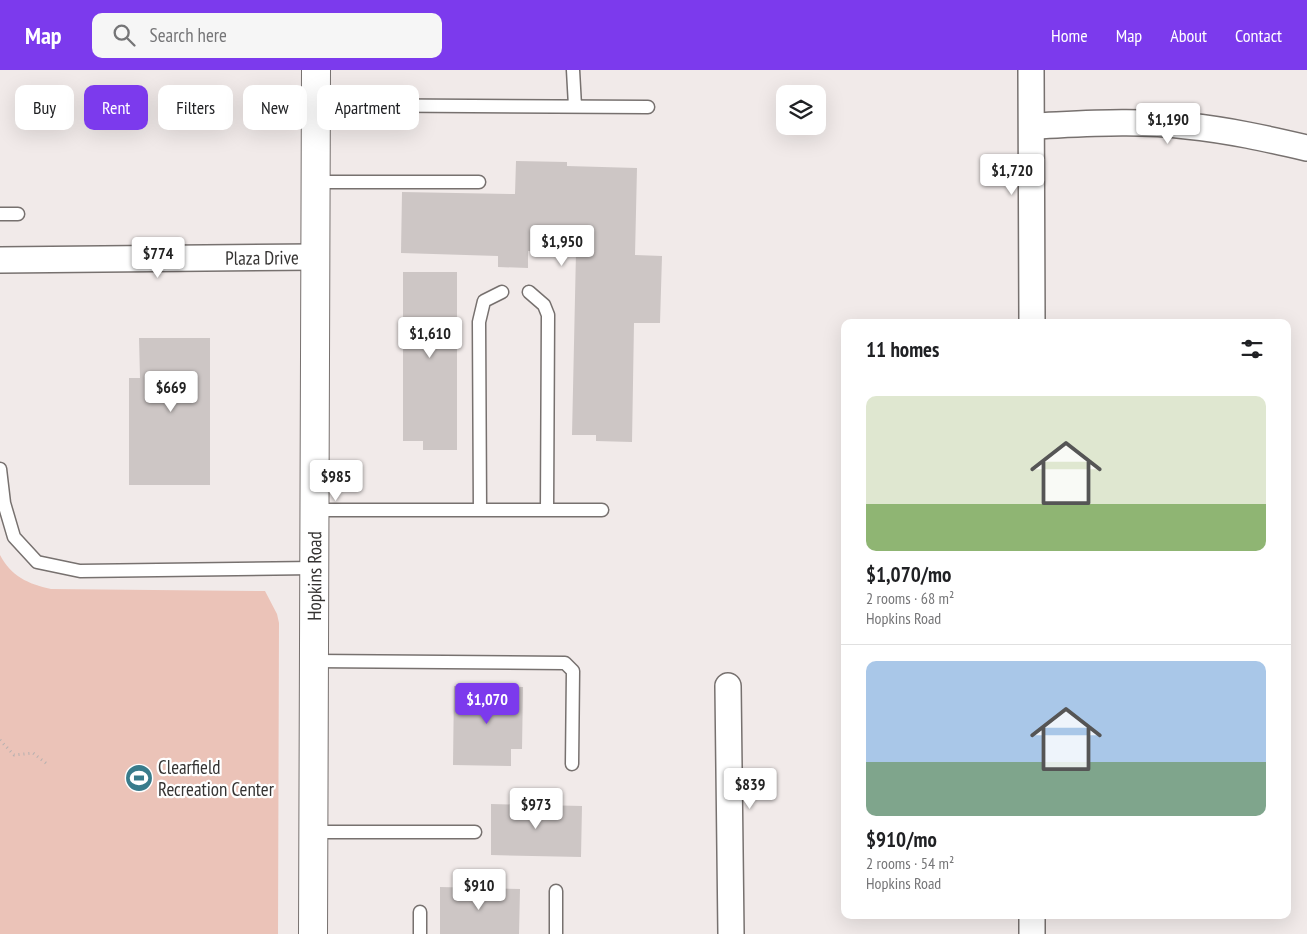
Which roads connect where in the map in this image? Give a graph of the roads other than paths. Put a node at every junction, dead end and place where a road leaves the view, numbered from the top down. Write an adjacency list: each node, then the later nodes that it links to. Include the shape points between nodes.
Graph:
1 (316, 70): 4 (street, Hopkins Road)
2 (573, 70): 5 (lane)
3 (1031, 70): 7 (street)
4 (316, 105): 5 (lane); 9 (street, Hopkins Road)
5 (575, 106): 6 (lane)
6 (648, 107)
7 (1032, 126): 8 (street, via 1126,123 1187,126 1240,133); 17 (street)
8 (1307, 148)
9 (316, 182): 10 (lane); 13 (street, Hopkins Road)
10 (479, 182)
11 (0, 214): 12 (lane)
12 (18, 214)
13 (316, 257): 14 (street, Plaza Drive); 19 (street, Hopkins Road)
14 (0, 260)
15 (502, 292): 20 (lane, via 484,301 479,322)
16 (529, 292): 21 (lane, via 544,305 548,315)
17 (1032, 319)
18 (0, 469): 23 (lane, via 4,503 14,536 37,562 80,571)
19 (315, 510): 20 (lane); 23 (street, Hopkins Road)
20 (480, 510): 21 (lane)
21 (547, 510): 22 (lane)
22 (602, 510)
23 (315, 568): 24 (street, Hopkins Road)
24 (314, 661): 26 (lane, via 565,663 573,671); 27 (street, Hopkins Road)
25 (728, 686): 35 (street)
26 (572, 764)
27 (314, 832): 28 (lane); 32 (street, Hopkins Road)
28 (475, 832)
29 (556, 891): 34 (lane)
30 (420, 912): 33 (lane)
31 (1032, 919): 36 (street)
32 (313, 934)
33 (420, 934)
34 (556, 934)
35 (731, 934)
36 (1032, 934)

